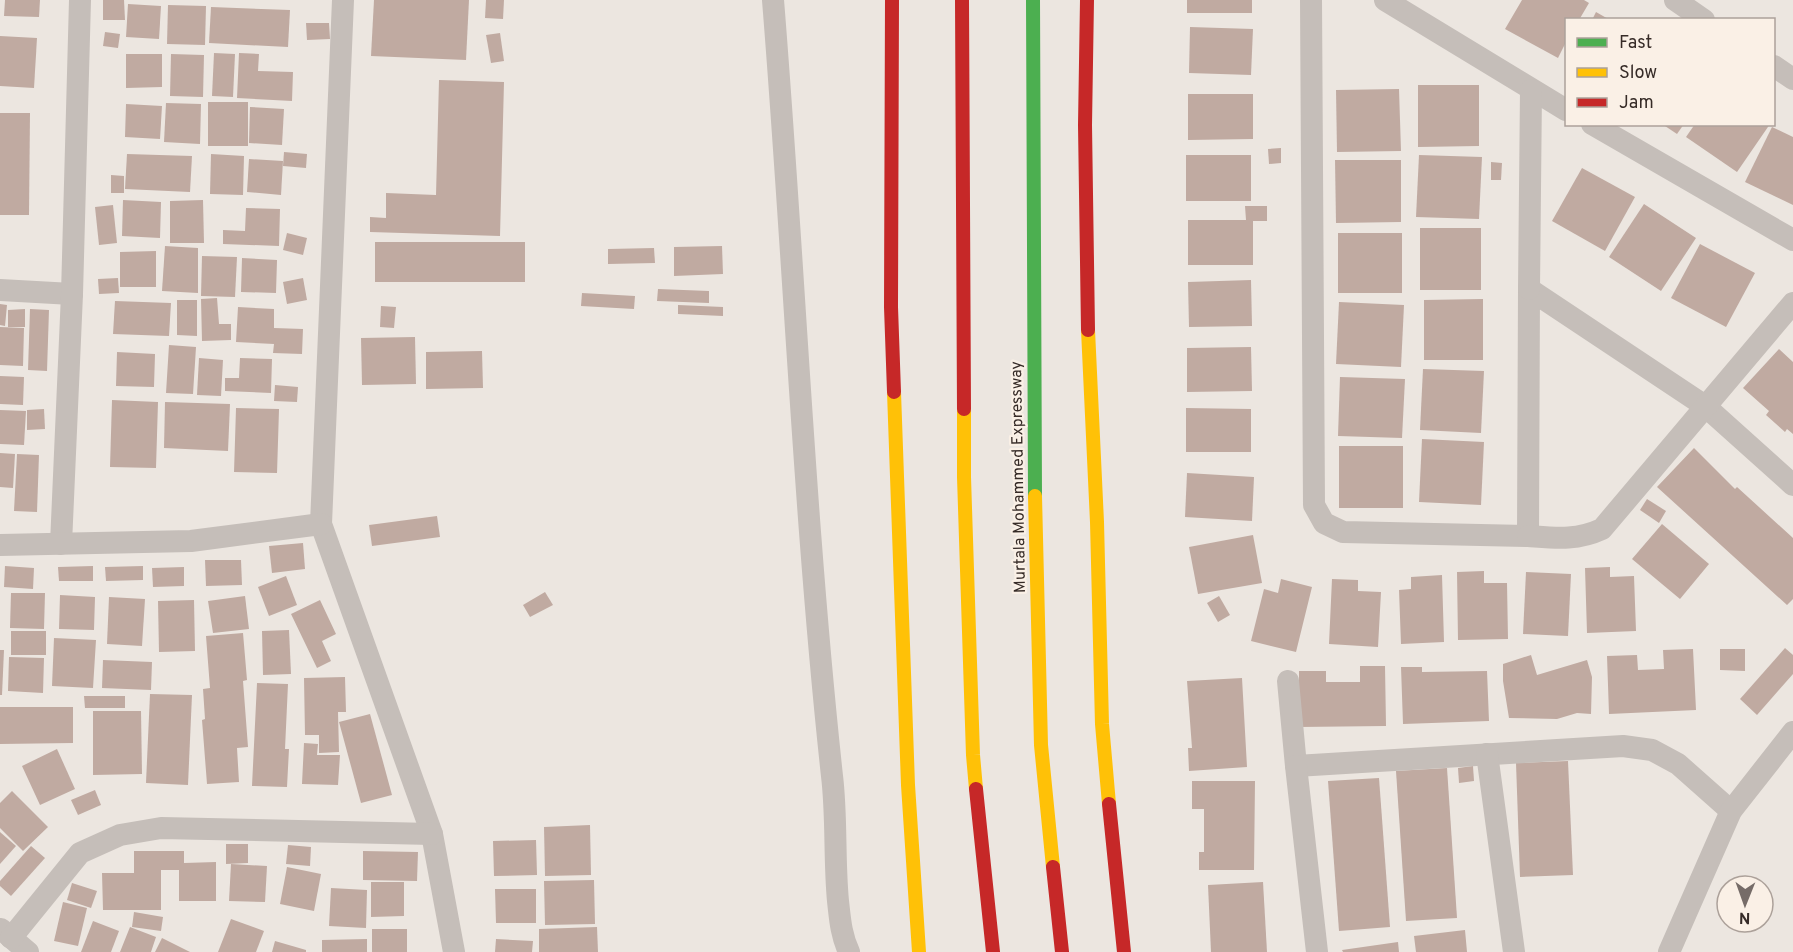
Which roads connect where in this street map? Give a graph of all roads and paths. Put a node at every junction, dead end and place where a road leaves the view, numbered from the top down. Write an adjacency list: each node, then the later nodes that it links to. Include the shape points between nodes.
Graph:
1 (80, 0): 20 (street)
2 (343, 0): 24 (street)
3 (773, 0): 36 (street, via 819,651 833,782 834,866 842,936)
4 (892, 0): 37 (main road, via 892,318 908,785)
5 (962, 0): 38 (main road, via 964,477 974,755)
6 (1033, 0): 39 (main road, Murtala Mohammed Expressway, via 1034,476 1041,745)
7 (1087, 0): 40 (main road, via 1088,331 1102,724)
8 (1311, 0): 25 (street, via 1314,505 1324,523 1344,532)
9 (1385, 0): 14 (street)
10 (1675, 0): 11 (street)
11 (1701, 18)
12 (1775, 67): 13 (street)
13 (1793, 79)
14 (1531, 90): 15 (street); 18 (street)
15 (1565, 109)
16 (1595, 126): 17 (street)
17 (1793, 240)
18 (1529, 289): 22 (street); 25 (street)
19 (0, 290): 20 (street)
20 (72, 294): 26 (street)
21 (1793, 303): 22 (street)
22 (1705, 406): 23 (street); 25 (street, via 1602,529 1585,537)
23 (1793, 485)
24 (321, 524): 26 (street, via 191,541); 33 (street)
25 (1528, 536)
26 (61, 544): 27 (street)
27 (0, 545)
28 (1288, 681): 31 (street)
29 (1793, 732): 32 (street)
30 (1487, 754): 31 (street); 32 (street, via 1623,746 1652,750 1678,764); 42 (street)
31 (1296, 766): 41 (street)
32 (1731, 811): 43 (street)
33 (432, 834): 34 (street, via 161,828 120,835 80,853); 35 (street)
34 (13, 939)
35 (454, 952)
36 (849, 952)
37 (919, 952)
38 (993, 952)
39 (1062, 952)
40 (1124, 952)
41 (1317, 952)
42 (1514, 952)
43 (1669, 952)

